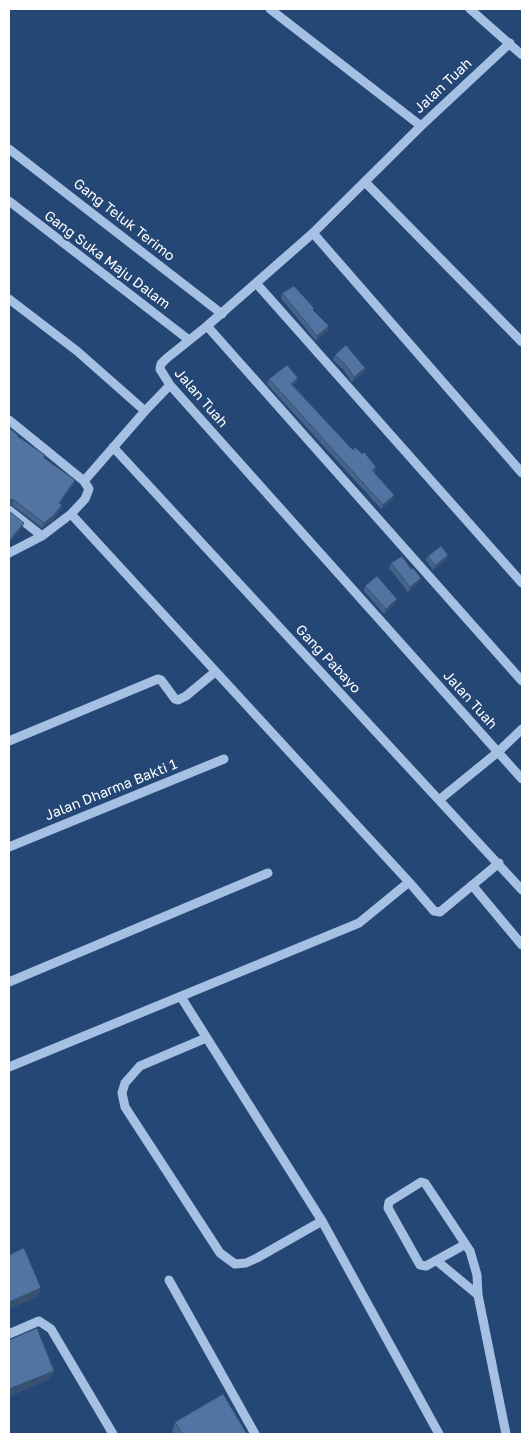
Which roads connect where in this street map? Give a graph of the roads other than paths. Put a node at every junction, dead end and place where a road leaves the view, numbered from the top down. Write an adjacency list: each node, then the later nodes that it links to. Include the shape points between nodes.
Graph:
1 (270, 9): 5 (street)
2 (472, 10): 3 (street)
3 (510, 43): 4 (street); 5 (street, Jalan Tuah)
4 (522, 55)
5 (421, 126): 7 (street, Jalan Tuah)
6 (9, 149): 12 (street, Gang Teluk Terimo)
7 (365, 182): 9 (street, Jalan Tuah); 15 (street)
8 (9, 202): 14 (street, Gang Suka Maju Dalam)
9 (313, 233): 10 (street, Jalan Tuah); 20 (street)
10 (256, 283): 12 (street, Jalan Tuah); 26 (street)
11 (9, 299): 17 (street, via 77,351)
12 (222, 314): 13 (street, Jalan Tuah)
13 (207, 326): 14 (street, Jalan Tuah); 28 (street)
14 (189, 340): 16 (street, Jalan Tuah, via 161,364 162,374)
15 (522, 342)
16 (170, 385): 17 (street); 31 (street, Jalan Tuah)
17 (145, 411): 19 (street)
18 (9, 420): 21 (street)
19 (113, 446): 21 (street); 34 (street, Gang Pabayo)
20 (522, 473)
21 (86, 485): 23 (street, via 85,499)
22 (9, 510): 24 (street)
23 (70, 514): 24 (street); 27 (street)
24 (42, 536): 25 (street)
25 (9, 552)
26 (522, 583)
27 (214, 672): 30 (street, via 178,700 158,679); 38 (street)
28 (522, 681)
29 (522, 730): 31 (street)
30 (9, 742)
31 (498, 752): 33 (street, Jalan Tuah); 34 (street)
32 (224, 759): 35 (street, Jalan Dharma Bakti 1)
33 (522, 779)
34 (439, 800): 36 (street, Gang Pabayo)
35 (9, 846)
36 (500, 863): 39 (street); 40 (street, Gang Pabayo)
37 (268, 873): 42 (street)
38 (409, 882): 39 (street, via 438,912); 43 (street, via 359,923)
39 (472, 885): 41 (street)
40 (522, 890)
41 (522, 945)
42 (9, 982)
43 (181, 997): 44 (street); 45 (street)
44 (206, 1038): 46 (street); 46 (street, via 140,1066 125,1084 122,1093 125,1107 220,1252 235,1264 257,1258)
45 (9, 1067)
46 (322, 1221): 54 (street)
47 (464, 1245): 48 (street); 48 (street, via 425,1183 421,1182 389,1202 388,1208 420,1265); 50 (street, via 473,1259)
48 (437, 1261): 50 (street)
49 (168, 1280): 53 (street)
50 (478, 1295): 55 (street)
51 (9, 1334): 52 (street, via 39,1321 51,1329)
52 (113, 1434)
53 (255, 1434)
54 (439, 1434)
55 (506, 1434)

